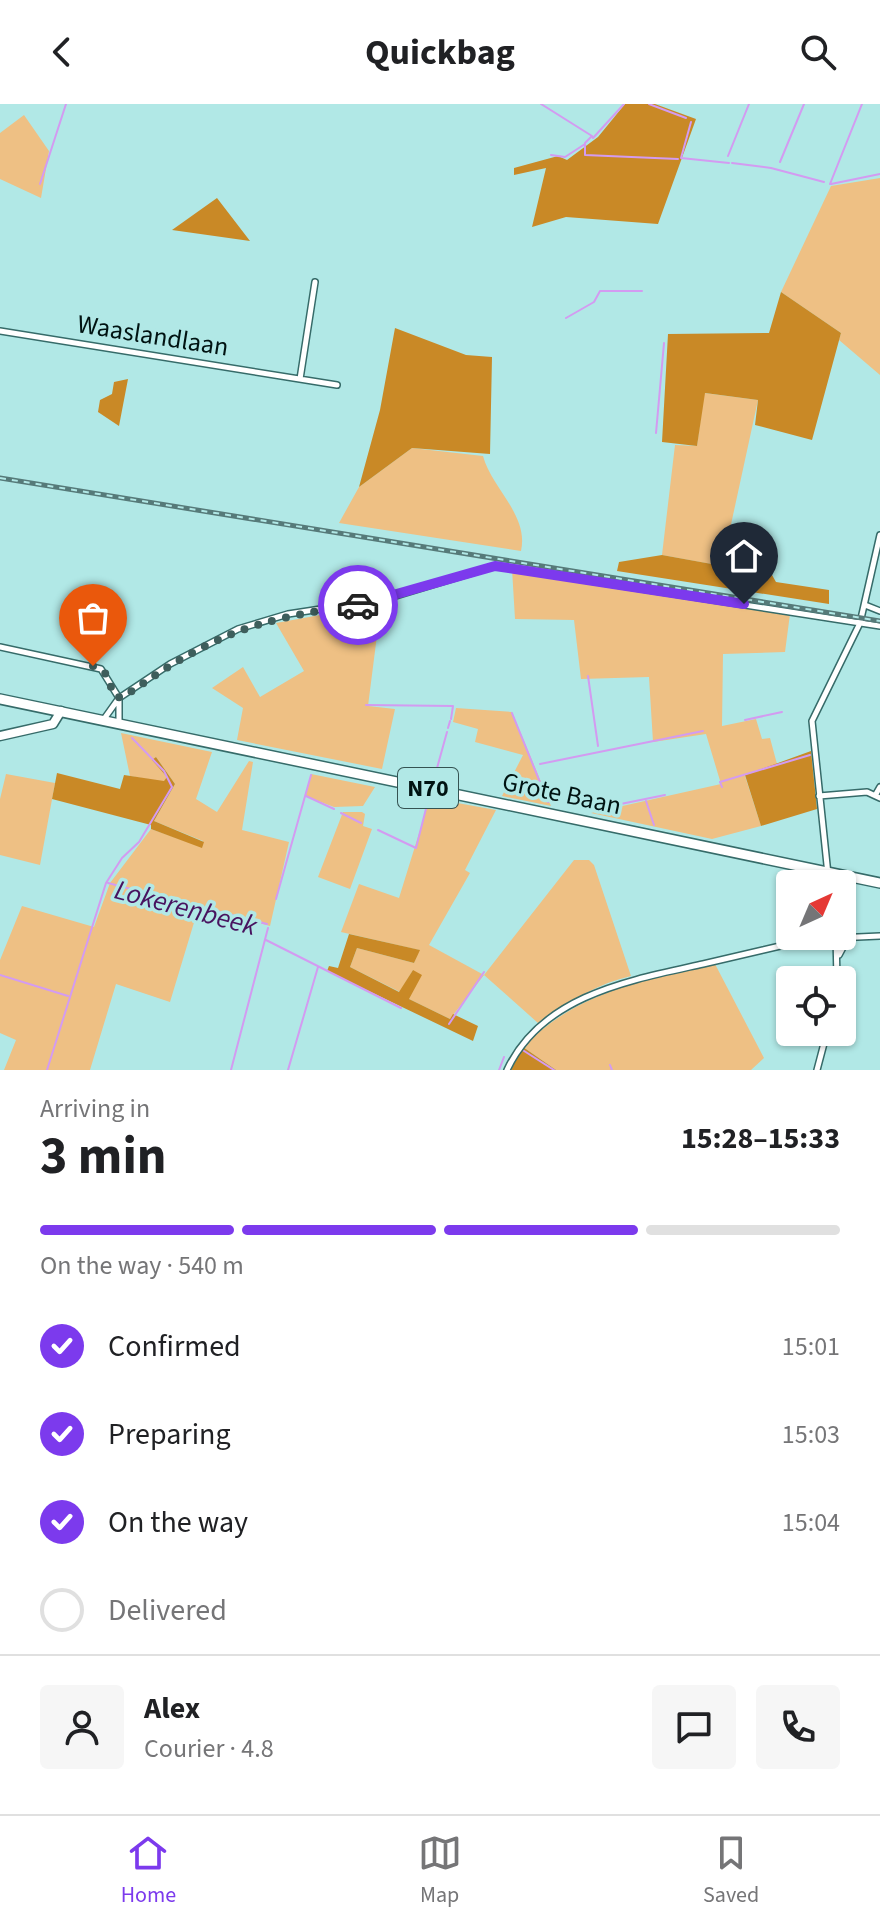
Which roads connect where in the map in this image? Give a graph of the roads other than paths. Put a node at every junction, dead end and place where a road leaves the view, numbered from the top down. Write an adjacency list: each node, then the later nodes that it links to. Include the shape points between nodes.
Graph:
1 (315, 282): 3 (street)
2 (0, 331): 3 (street, Waaslandlaan)
3 (300, 379): 4 (street, Waaslandlaan)
4 (337, 385)
5 (880, 535): 6 (street)
6 (865, 605): 7 (street); 8 (street)
7 (880, 611)
8 (860, 623): 9 (street); 11 (street, via 506,566 484,568 371,603 288,614 212,641); 18 (street, via 812,721)
9 (880, 626)
10 (0, 647): 11 (street, via 99,668)
11 (119, 698): 14 (street); 15 (street)
12 (0, 699): 13 (main road, N70)
13 (61, 711): 14 (main road, N70); 16 (street, via 53,724)
14 (104, 720): 15 (main road, N70)
15 (119, 723): 20 (main road, Grote Baan / N70)
16 (0, 736)
17 (880, 787): 19 (street)
18 (819, 796): 19 (street); 21 (street)
19 (878, 796)
20 (818, 870)
21 (828, 870)
22 (856, 881): 23 (main road, Grote Baan / N70)
23 (880, 883)
24 (880, 936): 25 (street)
25 (856, 938)
26 (776, 947): 32 (street, via 600,991 543,1023)
27 (837, 950): 29 (street)
28 (841, 950): 29 (street)
29 (838, 956): 30 (street)
30 (838, 966)
31 (823, 1046): 33 (street)
32 (507, 1070)
33 (817, 1070)

